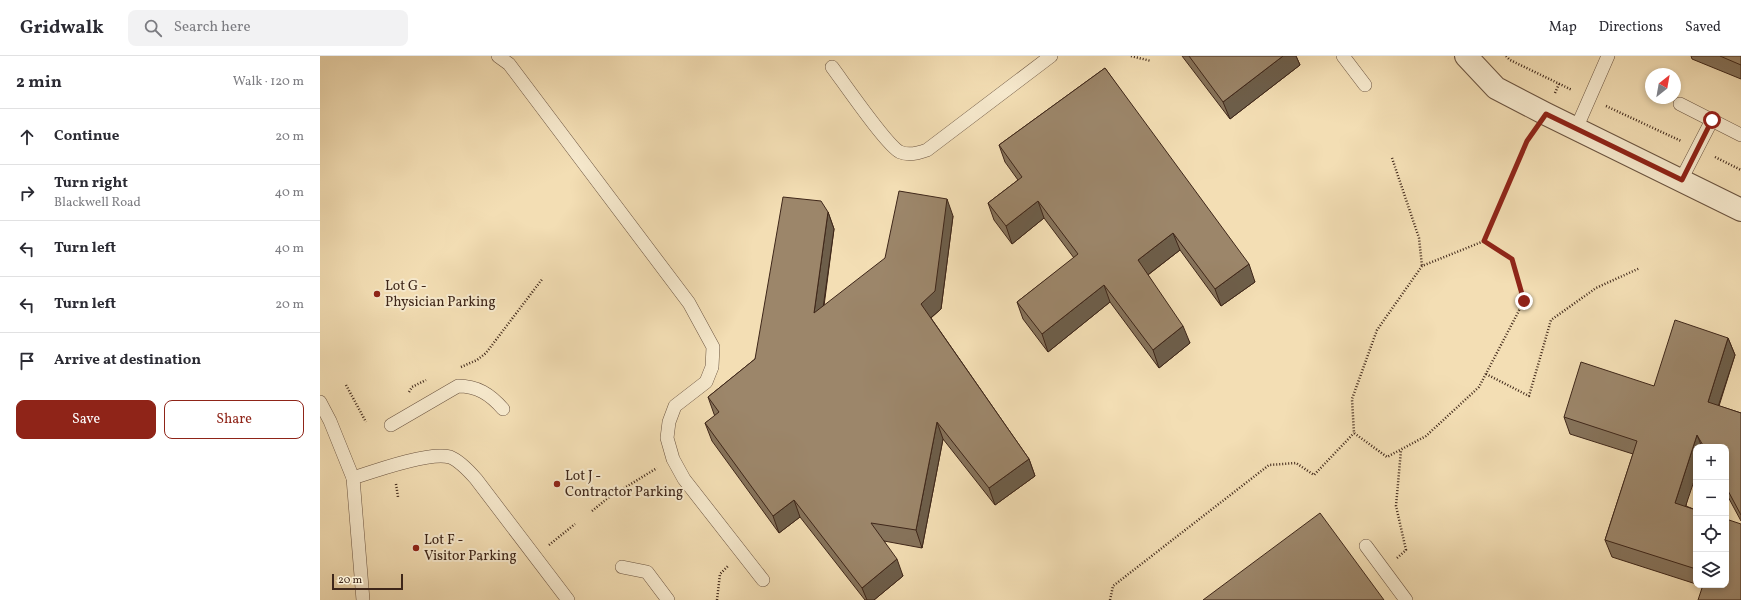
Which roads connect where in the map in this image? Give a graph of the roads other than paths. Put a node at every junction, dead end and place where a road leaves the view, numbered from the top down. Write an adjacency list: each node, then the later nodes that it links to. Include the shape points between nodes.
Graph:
1 (498, 56): 6 (lane)
2 (1051, 56): 7 (lane, via 927,150 914,154 900,152 887,140)
3 (1343, 56): 8 (lane)
4 (1466, 56): 11 (street, via 1496,88)
5 (1605, 57): 11 (lane)
6 (508, 60): 21 (lane, via 689,303 713,347 712,367 706,382 675,406 668,422 666,438 673,459 684,479)
7 (832, 67)
8 (1365, 85)
9 (1680, 104): 10 (lane)
10 (1712, 120): 12 (lane); 13 (lane)
11 (1576, 129): 13 (street)
12 (1741, 135)
13 (1682, 180): 14 (street)
14 (1741, 210)
15 (320, 402): 18 (lane)
16 (503, 409): 17 (lane, via 489,395 468,386 458,386)
17 (392, 425)
18 (353, 478): 22 (lane); 23 (lane, via 436,456 450,457 464,466 476,479)
19 (1366, 546): 25 (lane)
20 (622, 567): 24 (lane, via 647,572)
21 (762, 580)
22 (363, 600)
23 (568, 600)
24 (668, 600)
25 (1406, 600)

